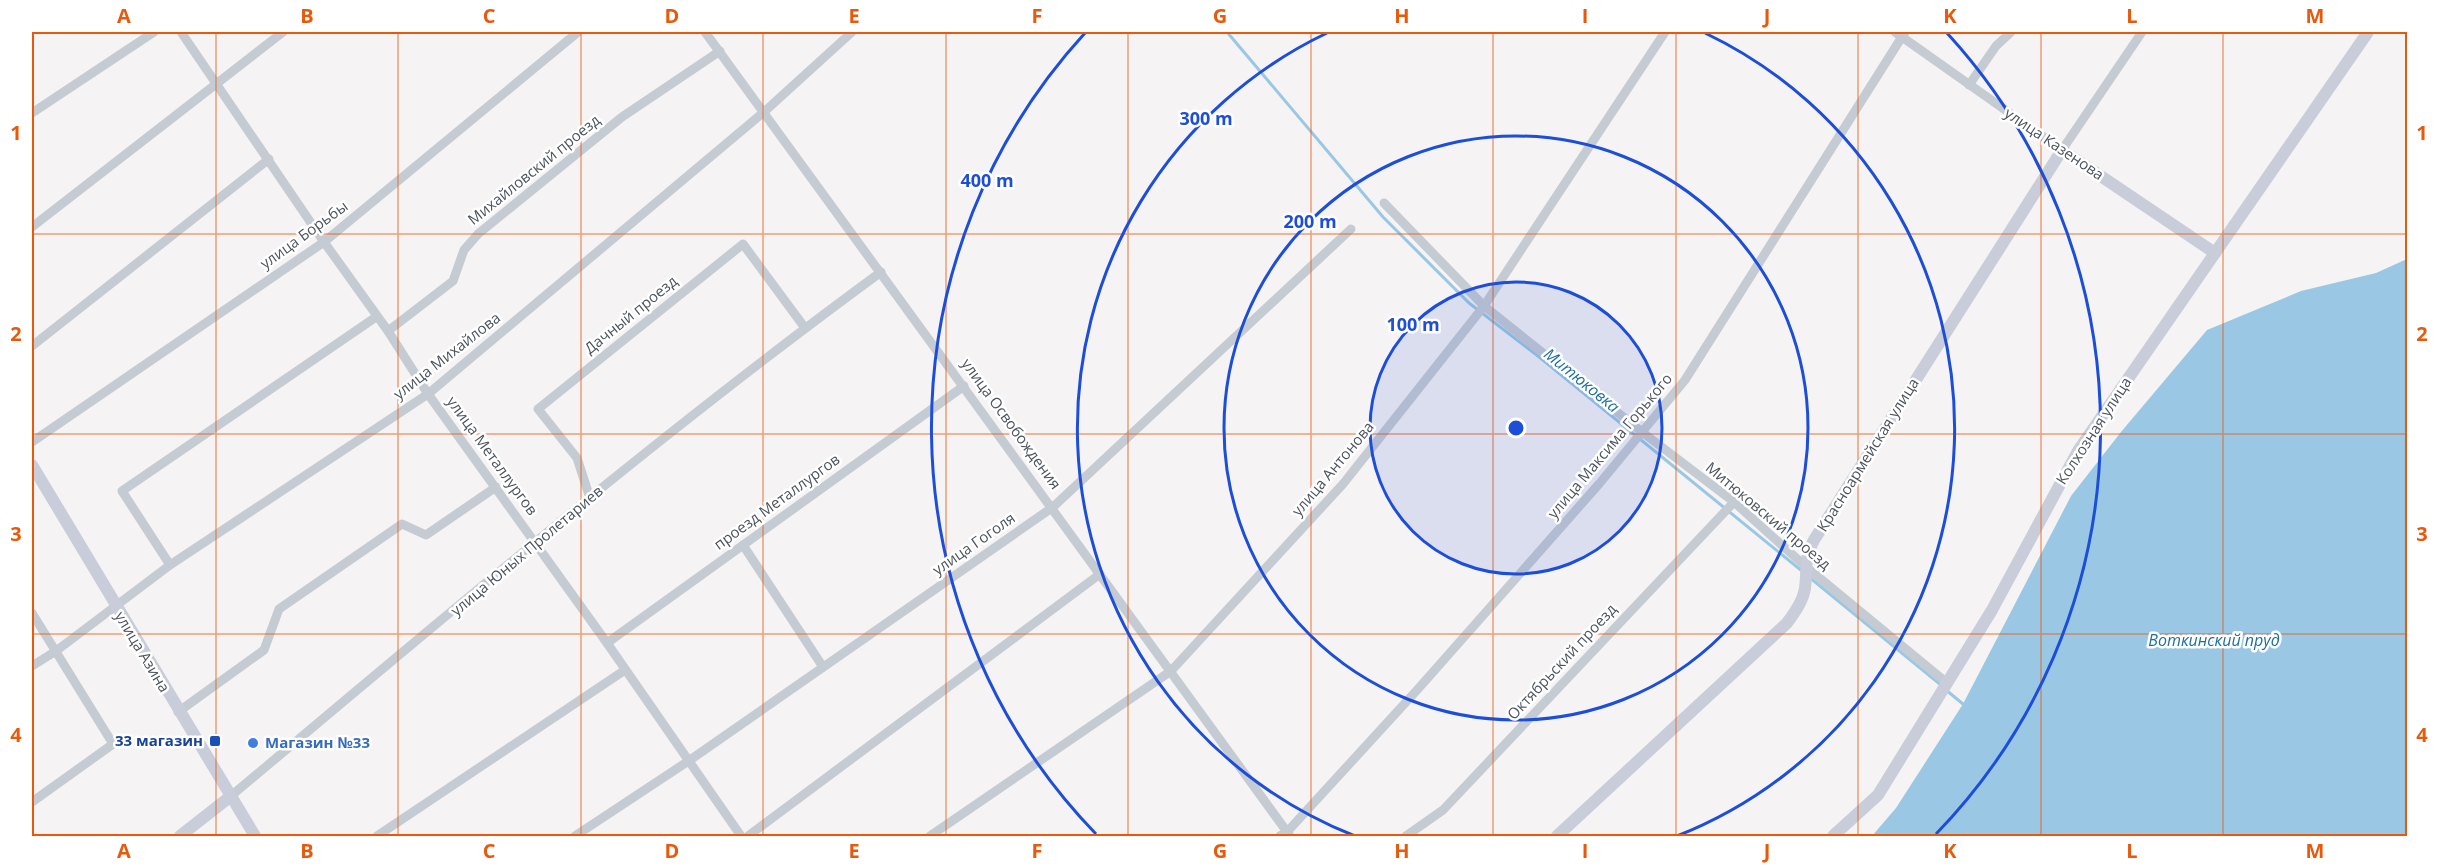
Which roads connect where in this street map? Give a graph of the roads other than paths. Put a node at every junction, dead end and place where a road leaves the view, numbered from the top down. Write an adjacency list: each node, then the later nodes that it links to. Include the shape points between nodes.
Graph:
1 (154, 32): 16 (street)
2 (181, 32): 13 (street, улица Металлургов)
3 (283, 32): 13 (street)
4 (578, 32): 22 (street, улица Борьбы)
5 (705, 32): 12 (street, улица Освобождения)
6 (852, 32): 15 (street, улица Михайлова)
7 (1665, 32): 25 (street, улица Антонова)
8 (2011, 32): 14 (street, via 1996,46)
9 (2142, 32): 17 (street, Красноармейская улица)
10 (2368, 32): 23 (street, Колхозная улица)
11 (1900, 33): 14 (street, улица Казенова); 32 (street, улица Максима Горького, via 1685,380)
12 (720, 51): 15 (street, улица Освобождения); 28 (street, Михайловский проезд, via 622,117 478,234 465,250 453,281)
13 (215, 83): 18 (street, улица Металлургов); 20 (street)
14 (1969, 85): 17 (street, улица Казенова)
15 (764, 112): 24 (street, улица Освобождения); 31 (street, улица Михайлова)
16 (32, 113)
17 (2062, 150): 23 (street, улица Казенова); 42 (street, Красноармейская улица, via 1814,540)
18 (269, 159): 22 (street, улица Металлургов); 29 (street)
19 (1384, 203): 25 (street, Митюковский проезд)
20 (32, 227)
21 (1352, 229): 38 (street, улица Гоголя)
22 (324, 242): 26 (street, улица Металлургов); 33 (street, улица Борьбы)
23 (2215, 253): 52 (street, Колхозная улица, via 2078,451 1992,610)
24 (881, 272): 27 (street, улица Юных Пролетариев); 30 (street, улица Освобождения)
25 (1484, 306): 32 (street, Митюковский проезд); 51 (street, улица Антонова, via 1343,484)
26 (376, 317): 28 (street, улица Металлургов); 41 (street, via 122,491)
27 (805, 328): 36 (street, улица Юных Пролетариев); 36 (street, Дачный проезд, via 744,244 538,409 577,458)
28 (388, 331): 31 (street, улица Металлургов)
29 (32, 346)
30 (964, 386): 38 (street, улица Освобождения); 40 (street, проезд Металлургов)
31 (428, 394): 35 (street, улица Металлургов); 41 (street, улица Михайлова)
32 (1641, 433): 37 (street, Митюковский проезд); 57 (street, улица Максима Горького)
33 (32, 442)
34 (32, 465): 44 (street, улица Азина)
35 (496, 487): 39 (street, улица Металлургов); 53 (street, via 426,535 402,524 279,609 264,650)
36 (590, 498): 39 (street, улица Юных Пролетариев)
37 (1734, 502): 42 (street, Митюковский проезд); 65 (street, Октябрьский проезд, via 1443,810)
38 (1053, 507): 43 (street, улица Освобождения); 49 (street, улица Гоголя)
39 (536, 543): 46 (street, улица Металлургов); 55 (street, улица Юных Пролетариев)
40 (743, 545): 46 (street, проезд Металлургов); 49 (street)
41 (170, 565): 44 (street, улица Михайлова)
42 (1804, 566): 52 (street, Митюковский проезд); 66 (street, Красноармейская улица, via 1805,588 1787,623)
43 (1100, 574): 51 (street, улица Освобождения); 63 (street)
44 (114, 606): 47 (street, улица Михайлова); 53 (street, улица Азина)
45 (32, 613): 47 (street)
46 (607, 643): 50 (street, улица Металлургов)
47 (56, 651): 48 (street, улица Михайлова); 56 (street, via 113,744)
48 (32, 666)
49 (824, 667): 54 (street, улица Гоголя)
50 (626, 670): 54 (street, улица Металлургов); 60 (street)
51 (1170, 671): 57 (street, улица Освобождения); 64 (street, улица Антонова)
52 (1947, 683): 67 (street, Колхозная улица, via 1878,795)
53 (178, 712): 55 (street, улица Азина)
54 (690, 760): 61 (street, улица Гоголя); 62 (street, улица Металлургов)
55 (231, 796): 58 (street, улица Юных Пролетариев); 59 (street, улица Азина)
56 (32, 802)
57 (1285, 835)
58 (180, 837)
59 (255, 837)
60 (377, 837)
61 (575, 837)
62 (741, 837)
63 (748, 837)
64 (930, 837)
65 (1406, 837)
66 (1557, 837)
67 (1833, 837)

